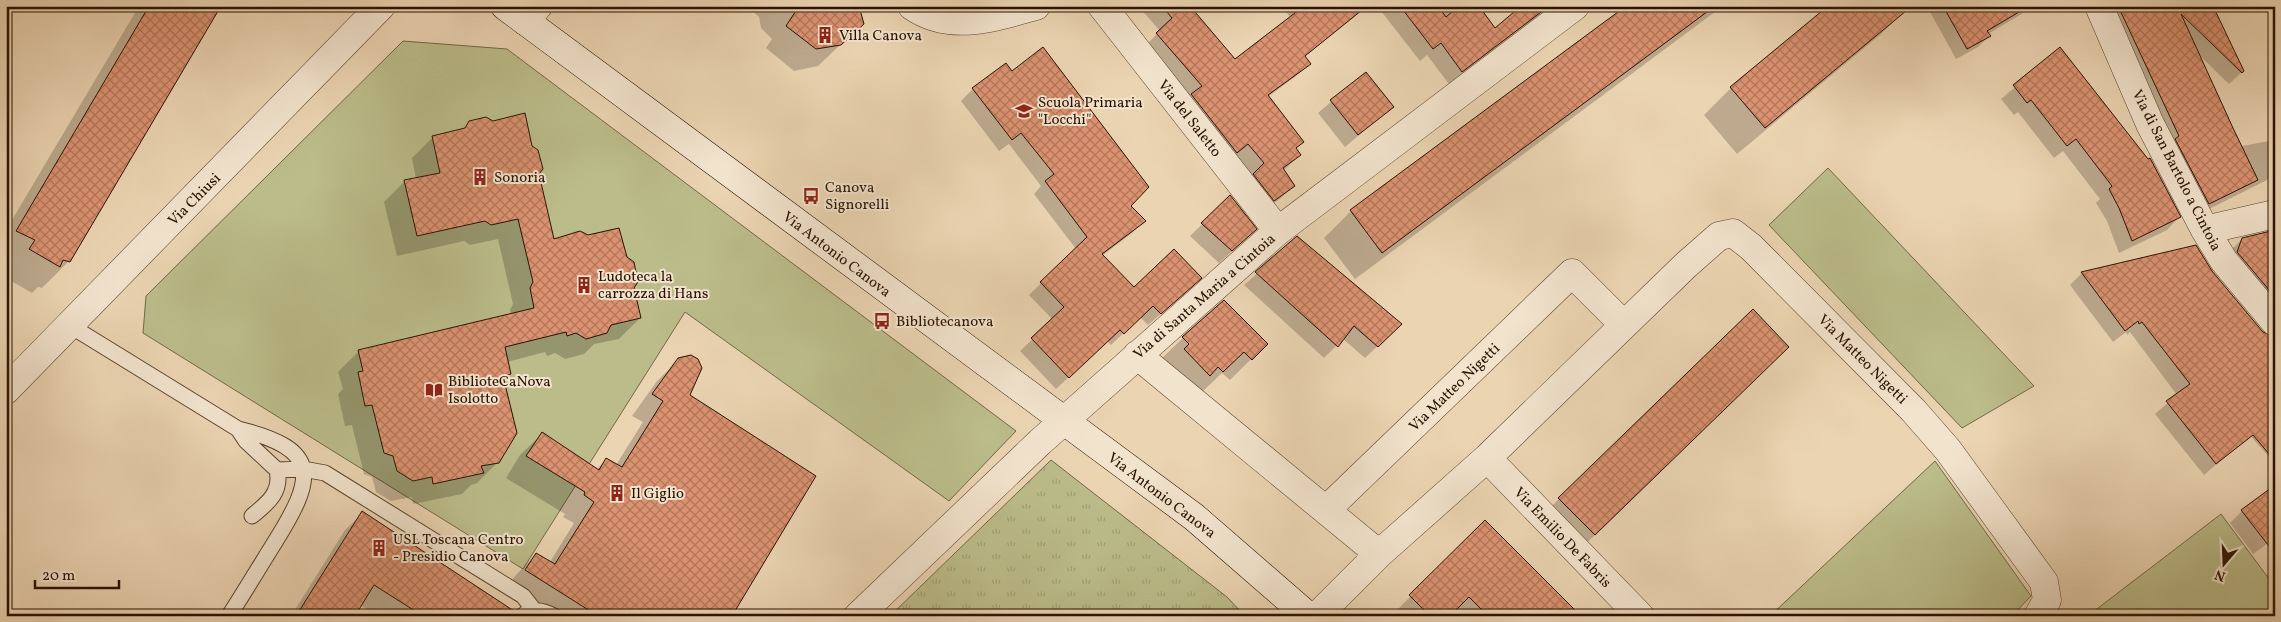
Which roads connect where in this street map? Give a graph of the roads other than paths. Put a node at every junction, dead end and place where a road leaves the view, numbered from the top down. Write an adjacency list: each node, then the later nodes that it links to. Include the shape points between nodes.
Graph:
1 (381, 6): 12 (street, Via Chiusi)
2 (912, 6): 3 (street, via 930,15 958,22 978,21)
3 (1036, 6)
4 (1102, 6): 10 (street, Via del Saletto)
5 (1575, 6): 10 (street, Via di Santa Maria a Cintoia)
6 (2099, 6): 9 (street, Via di San Bartolo a Cintoia, via 2150,124)
7 (523, 11): 16 (street, Via Antonio Canova)
8 (2275, 214): 9 (street)
9 (2205, 230): 11 (street, Via di San Bartolo a Cintoia, via 2224,261)
10 (1278, 231): 14 (street, Via di Santa Maria a Cintoia)
11 (2275, 322)
12 (69, 325): 15 (street, Via Chiusi); 17 (lane)
13 (1624, 325): 18 (street, Via Matteo Nigetti); 21 (street, Via Matteo Nigetti, via 1572,273); 31 (street, Via Matteo Nigetti, via 1719,236 1733,233 1741,238 1902,398 1948,450 2044,582 2047,600)
14 (1137, 354): 16 (street, Via di Santa Maria a Cintoia); 21 (street)
15 (6, 390)
16 (1063, 421): 27 (street, Via di Santa Maria a Cintoia); 28 (street, Via Antonio Canova, via 1194,517)
17 (238, 429): 19 (lane, via 284,445 296,455); 20 (lane)
18 (1487, 458): 23 (street, Via Matteo Nigetti); 30 (street, Via Emilio De Fabris)
19 (303, 469): 20 (lane); 24 (lane, via 325,473 523,596); 25 (lane, via 301,497 292,516)
20 (277, 470): 22 (lane, via 279,478 272,499)
21 (1326, 510): 23 (street)
22 (252, 516)
23 (1379, 554): 29 (street, Via Matteo Nigetti)
24 (528, 613): 26 (lane, via 543,611)
25 (228, 616)
26 (554, 616)
27 (858, 616)
28 (1308, 616)
29 (1317, 616)
30 (1640, 616)
31 (2038, 616)

